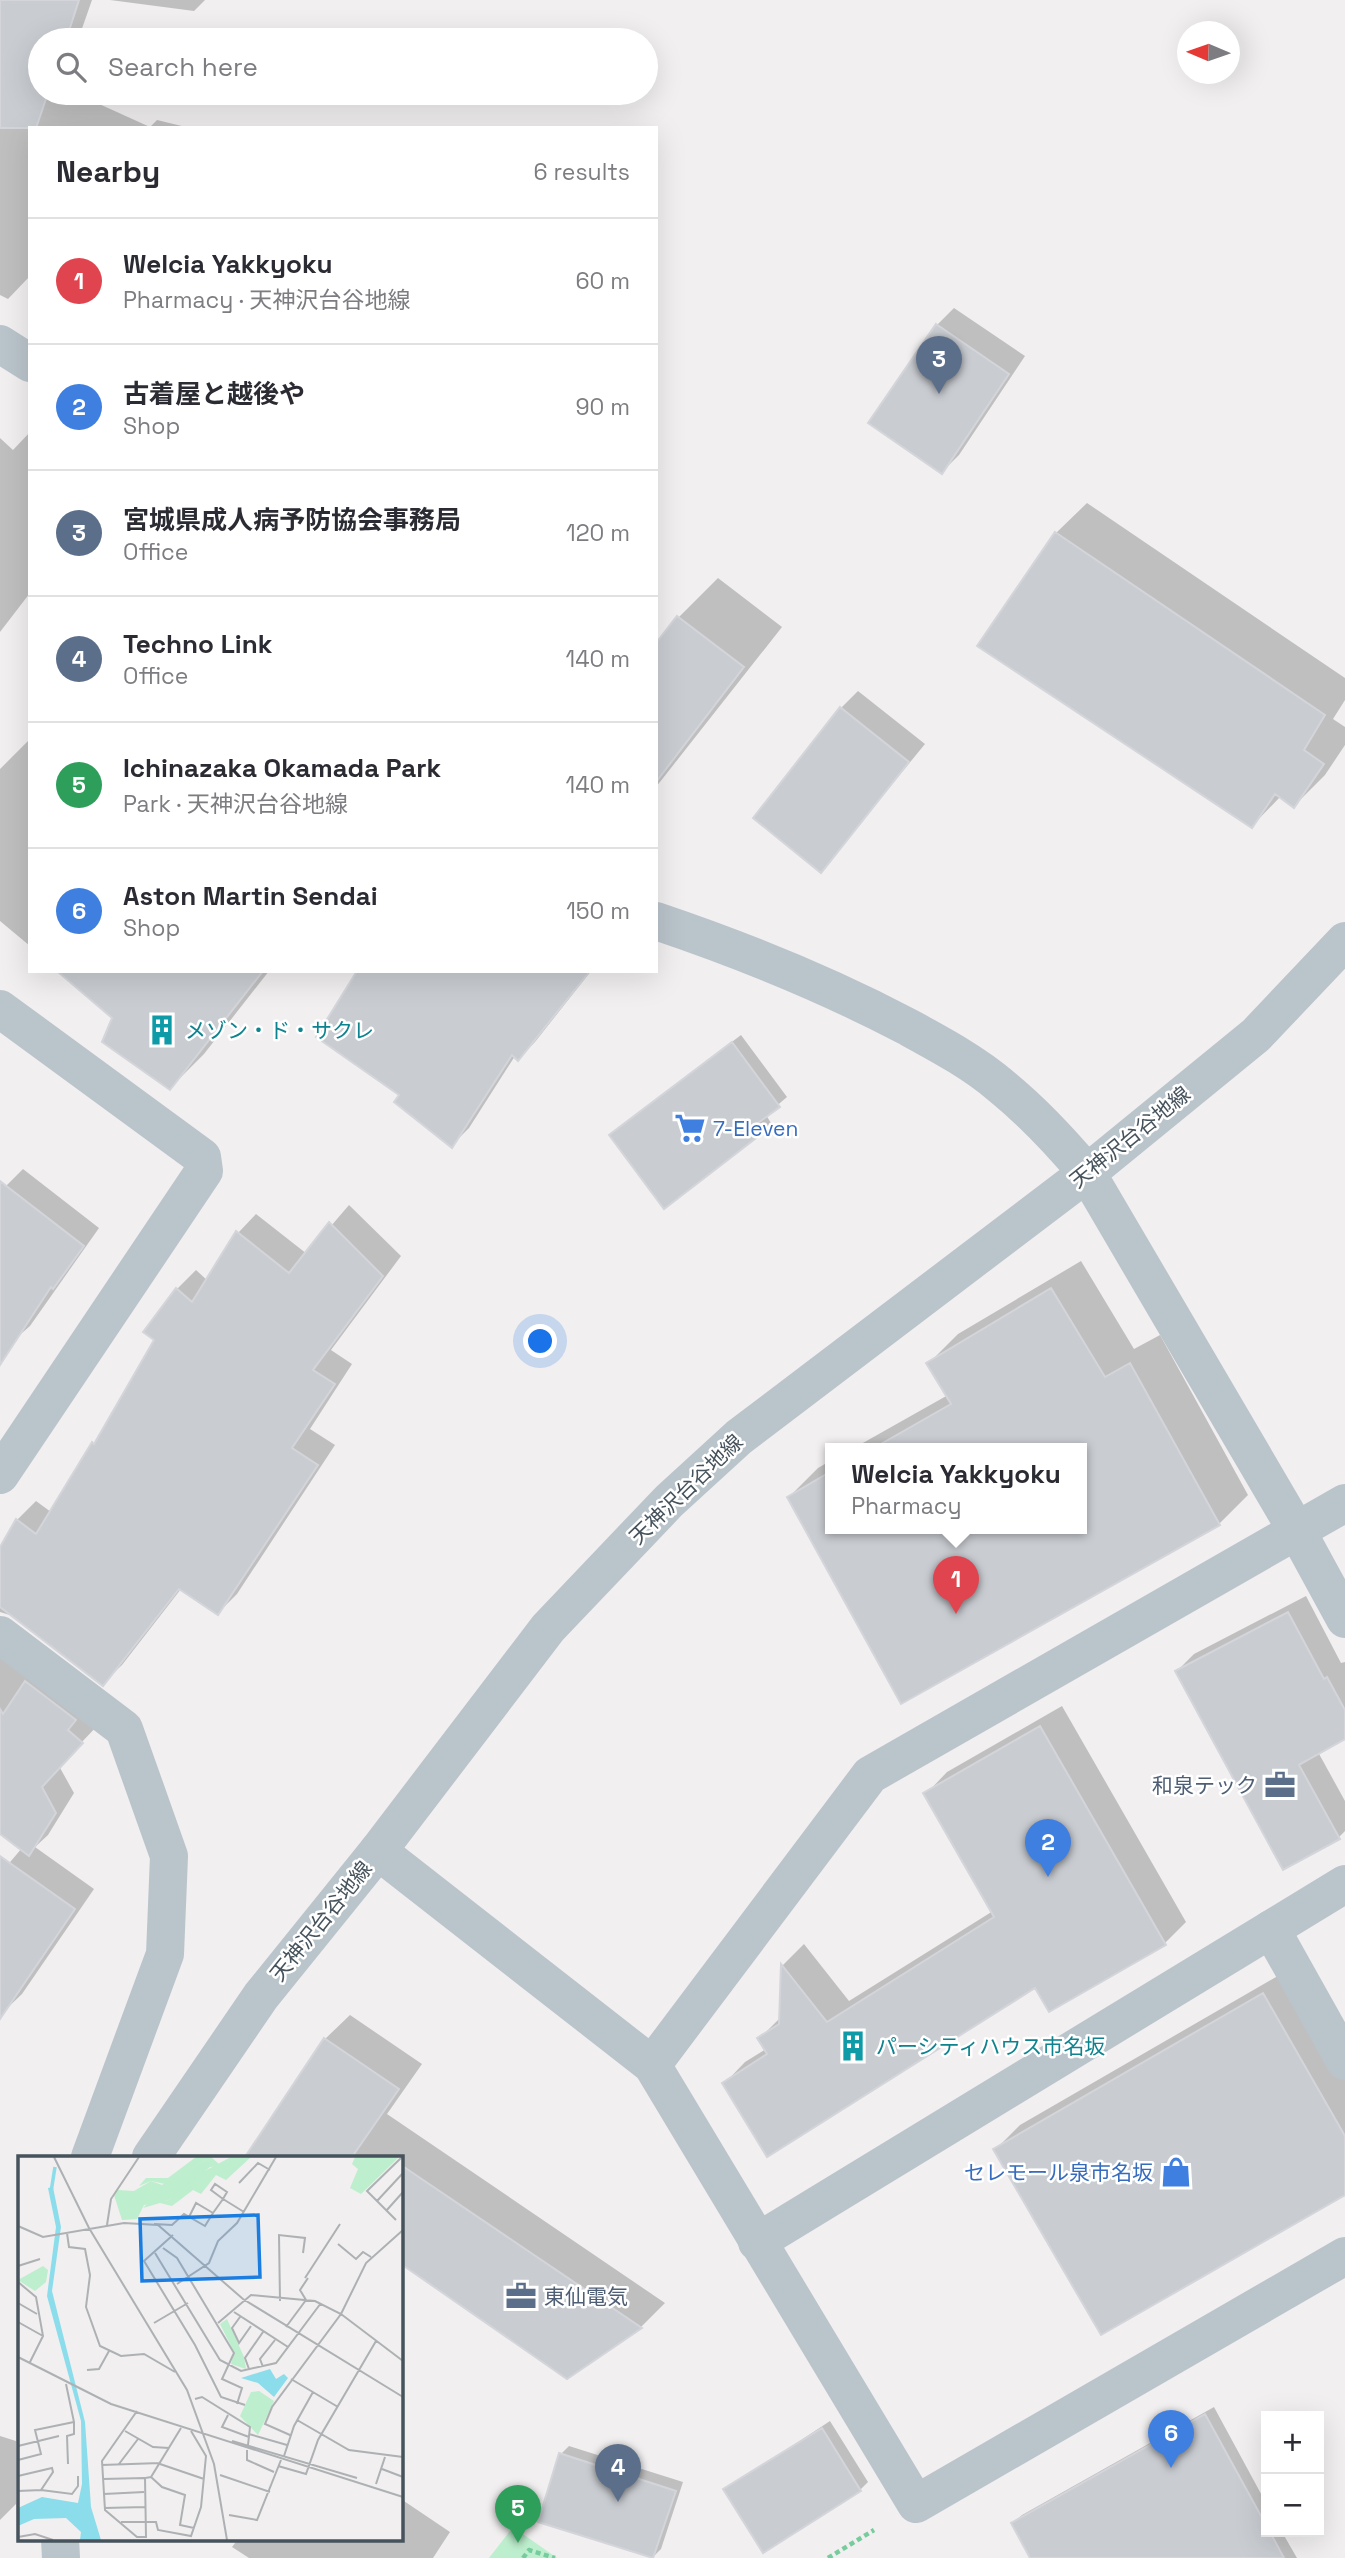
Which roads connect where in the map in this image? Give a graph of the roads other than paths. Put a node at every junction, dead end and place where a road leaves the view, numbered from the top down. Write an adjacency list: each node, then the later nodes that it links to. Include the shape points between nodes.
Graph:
1 (0, 344): 2 (street)
2 (28, 362)
3 (658, 922): 6 (street, via 750,954 852,998 939,1044 999,1084 1050,1129)
4 (1345, 941): 6 (street, 天神沢台谷地線, via 1256,1035)
5 (0, 1009): 7 (street, via 202,1157 204,1171)
6 (1087, 1173): 9 (street); 12 (street, 天神沢台谷地線, via 770,1412 669,1501 548,1628)
7 (0, 1475)
8 (1345, 1503): 9 (street)
9 (1297, 1531): 10 (street); 16 (street, via 870,1775)
10 (1345, 1619)
11 (6, 1654): 17 (street, via 124,1729 169,1856 166,1954)
12 (377, 1851): 16 (street); 18 (street, 天神沢台谷地線, via 261,1996)
13 (1345, 1884): 14 (street)
14 (1271, 1929): 15 (street); 19 (street)
15 (1345, 2061)
16 (652, 2065): 19 (street)
17 (90, 2156)
18 (152, 2156)
19 (757, 2242): 20 (street, via 916,2504)
20 (1345, 2256)
21 (60, 2540): 22 (street)
22 (61, 2558)

